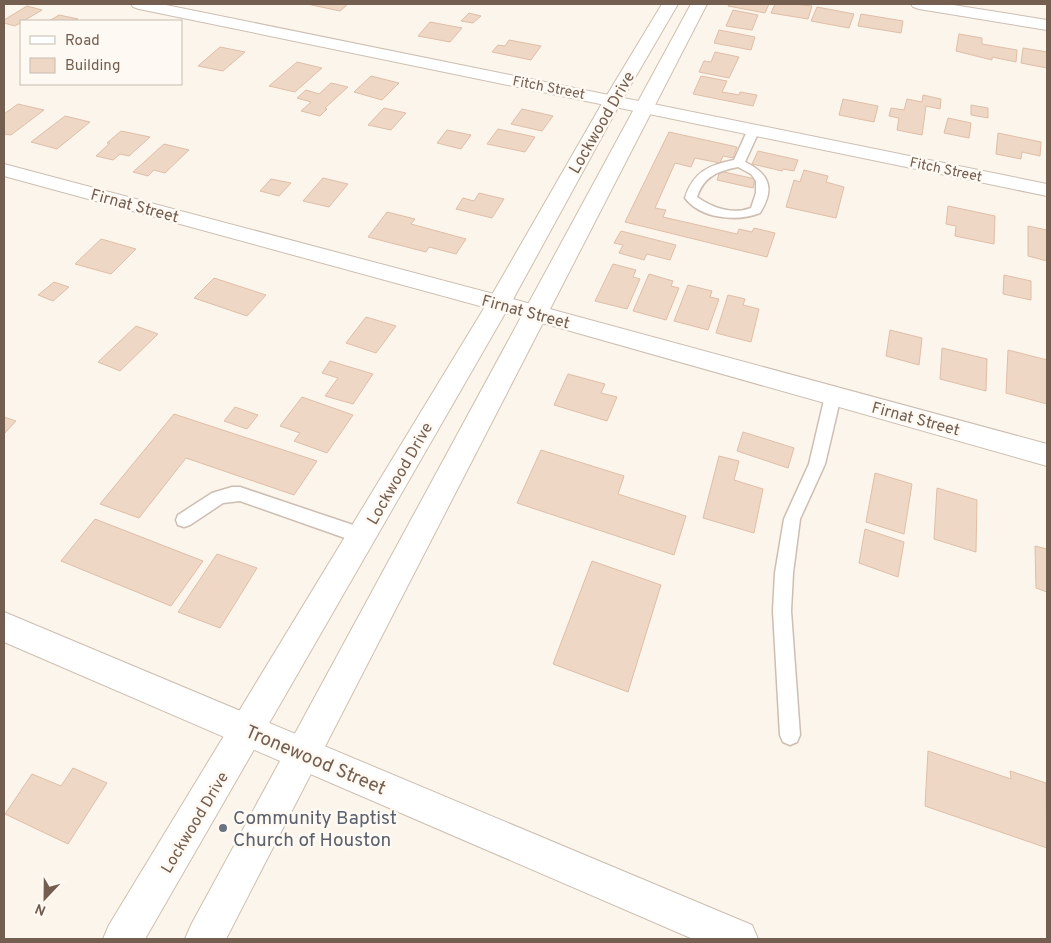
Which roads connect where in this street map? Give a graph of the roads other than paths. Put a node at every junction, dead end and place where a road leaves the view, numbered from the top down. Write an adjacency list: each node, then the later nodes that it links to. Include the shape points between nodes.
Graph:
1 (139, 4): 6 (street, Fitch Street)
2 (670, 4): 6 (street, Lockwood Drive)
3 (699, 4): 7 (street, Lockwood Drive)
4 (919, 4): 5 (street)
5 (1047, 25)
6 (613, 100): 7 (street, Fitch Street); 12 (street, Lockwood Drive)
7 (646, 107): 8 (street, Fitch Street); 13 (street, Lockwood Drive)
8 (754, 129): 9 (lane); 11 (street, Fitch Street)
9 (739, 163): 9 (lane, via 710,169 694,184 691,198 701,207 725,213 748,214 756,210 764,189 762,179 756,171)
10 (4, 170): 12 (street, Firnat Street)
11 (1047, 190)
12 (499, 303): 13 (street, Firnat Street); 17 (street, Lockwood Drive)
13 (535, 313): 14 (street, Firnat Street); 21 (street, Lockwood Drive)
14 (833, 396): 15 (street, Firnat Street); 20 (lane, via 817,464 792,518 784,573 782,611)
15 (1047, 455)
16 (184, 520): 17 (lane, via 230,493)
17 (362, 536): 19 (street, Lockwood Drive)
18 (4, 627): 19 (street, Tronewood Street)
19 (248, 730): 21 (street, Tronewood Street); 22 (street, Lockwood Drive)
20 (790, 735)
21 (304, 753): 23 (street, Lockwood Drive); 24 (street, Tronewood Street)
22 (124, 939)
23 (205, 939)
24 (738, 939)

